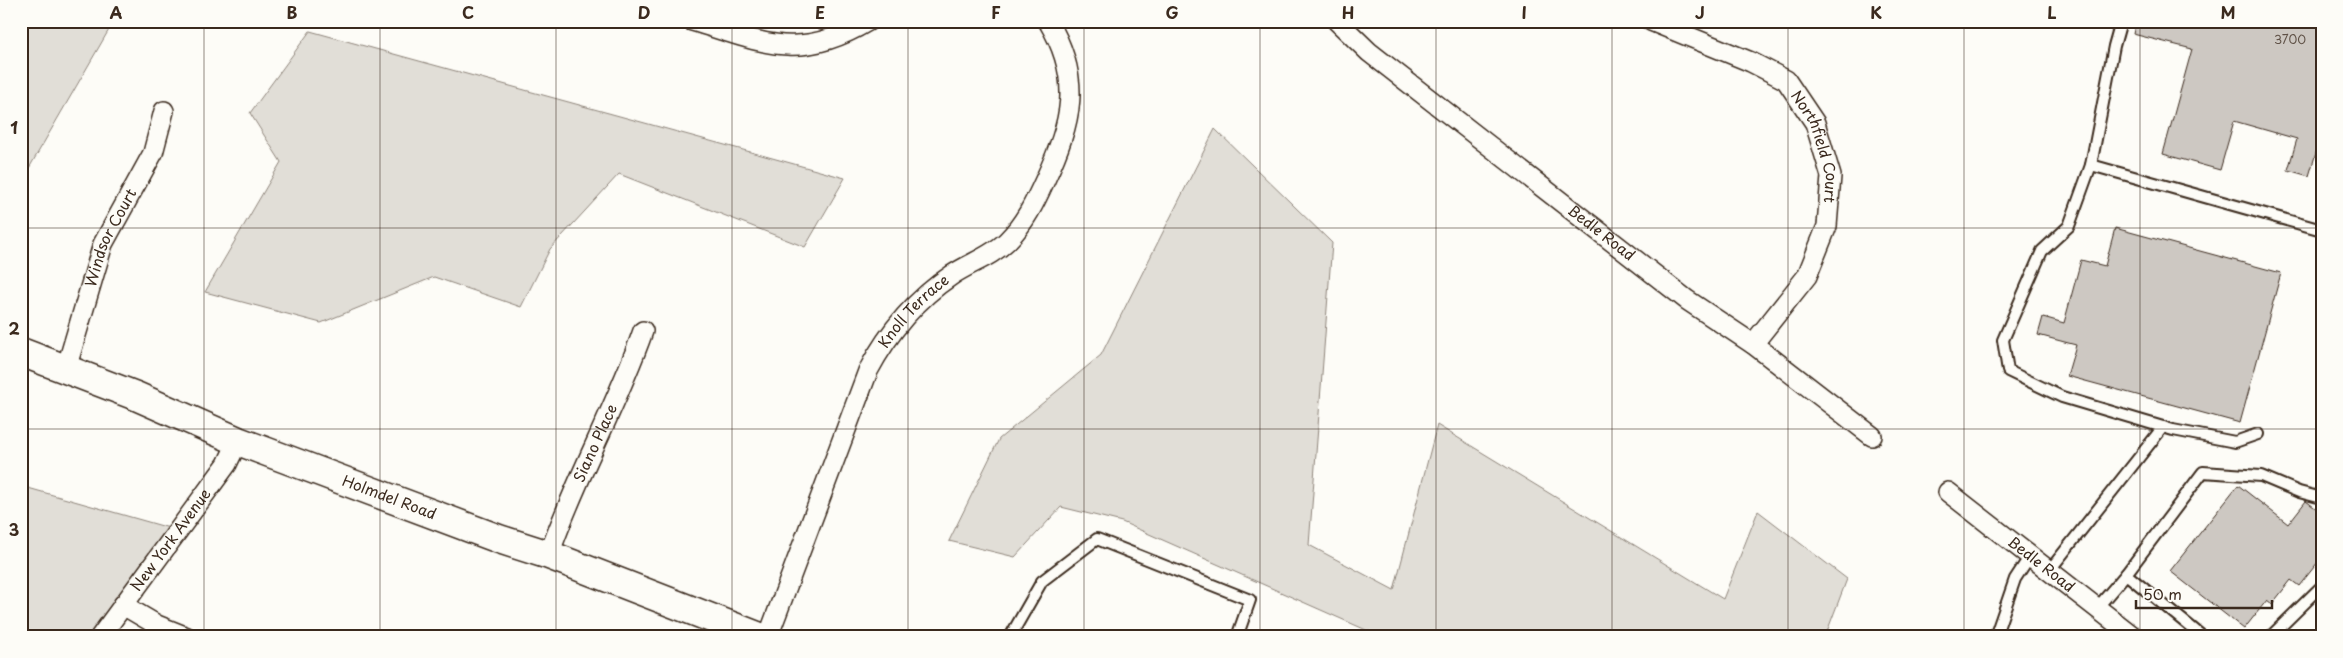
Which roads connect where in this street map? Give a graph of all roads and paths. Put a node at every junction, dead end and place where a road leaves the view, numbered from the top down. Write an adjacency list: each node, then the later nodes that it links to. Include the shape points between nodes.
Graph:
1 (692, 21): 2 (street, via 770,44 803,46 836,38)
2 (868, 21)
3 (1048, 21): 33 (street, Knoll Terrace, via 1065,54 1072,94 1069,116 1055,157 1035,202 1017,230 994,252 930,291 876,354)
4 (1337, 21): 11 (street, Bedle Road, via 1369,52 1687,300)
5 (1651, 21): 11 (street, Northfield Court, via 1786,80 1815,123 1831,176 1827,226 1807,276)
6 (2121, 21): 8 (lane)
7 (164, 111): 13 (street, Windsor Court, via 153,154 103,244)
8 (2091, 165): 9 (lane); 14 (lane, via 2069,226 2042,251 2003,340 2008,371 2062,397)
9 (2322, 230)
10 (644, 332): 20 (street, Siano Place, via 628,376)
11 (1753, 344): 16 (street, Bedle Road)
12 (21, 352): 13 (main road, Holmdel Road)
13 (66, 369): 17 (main road, Holmdel Road)
14 (2163, 427): 15 (lane, via 2235,442); 22 (lane)
15 (2258, 434)
16 (1872, 436)
17 (238, 441): 20 (main road, Holmdel Road, via 499,540); 25 (street, New York Avenue, via 227,464)
18 (1948, 492): 21 (street, Bedle Road)
19 (2322, 498): 23 (lane, via 2261,476 2203,472)
20 (549, 555): 32 (main road, Holmdel Road)
21 (2030, 556): 22 (street, Bedle Road); 36 (lane, via 2015,579)
22 (2049, 571): 27 (street, Bedle Road)
23 (2126, 574): 27 (lane); 37 (lane)
24 (2322, 586): 38 (lane)
25 (123, 605): 30 (street, New York Avenue); 31 (street, via 157,625)
26 (21, 607): 29 (path)
27 (2097, 608): 28 (street, Bedle Road)
28 (2122, 633)
29 (27, 637)
30 (100, 637)
31 (188, 637)
32 (760, 637)
33 (768, 637)
34 (1010, 637): 35 (lane, via 1042,581 1097,540 1250,600)
35 (1237, 637)
36 (1995, 637)
37 (2203, 637)
38 (2270, 637)

